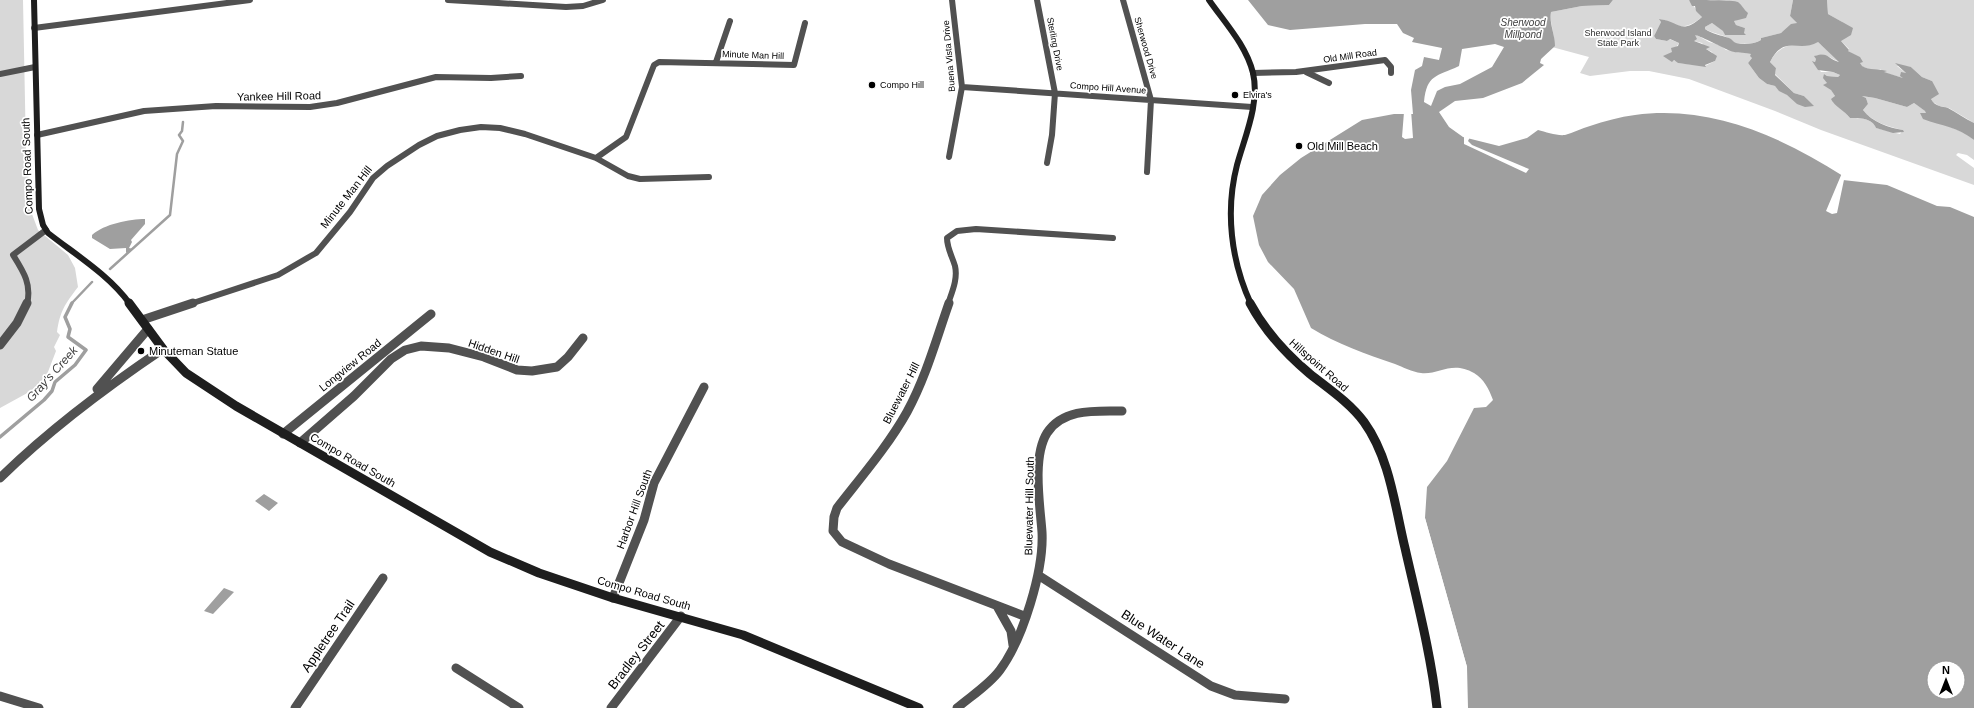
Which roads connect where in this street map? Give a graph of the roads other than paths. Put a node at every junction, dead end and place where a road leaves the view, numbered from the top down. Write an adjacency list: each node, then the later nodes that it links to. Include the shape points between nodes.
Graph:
1 (34, 0): 11 (street, Compo Road South)
2 (250, 0): 11 (street)
3 (448, 0): 4 (street, via 566,7 583,6)
4 (603, 0)
5 (952, 0): 20 (street, Buena Vista Drive)
6 (1037, 0): 21 (street, Sterling Drive)
7 (1123, 0): 22 (street, Sherwood Drive)
8 (1210, 0): 15 (street, Hillspoint Road, via 1242,47)
9 (730, 21): 12 (street, Minute Man Hill)
10 (805, 23): 12 (street, Minute Man Hill, via 794,65)
11 (34, 28): 13 (street, Compo Road South)
12 (716, 62): 26 (street, Minute Man Hill, via 659,62 654,65 626,138)
13 (35, 67): 17 (street); 24 (street, Compo Road South)
14 (1303, 71): 15 (street, Old Mill Road); 16 (street, Old Mill Road, via 1385,60 1392,67); 19 (street, Old Mill Road)
15 (1253, 73): 23 (street, Hillspoint Road)
16 (1391, 73)
17 (0, 74)
18 (521, 76): 24 (street, Yankee Hill Road, via 436,77 356,99 310,107 216,106 144,112 111,117)
19 (1329, 83)
20 (962, 87): 21 (street, Compo Hill Avenue); 25 (street, Buena Vista Drive)
21 (1055, 94): 22 (street, Compo Hill Avenue); 27 (street, Sterling Drive)
22 (1151, 100): 23 (street, Compo Hill Avenue); 28 (street, Sherwood Drive)
23 (1252, 107): 60 (street, Hillspoint Road, via 1232,191 1234,244 1242,282 1252,307 1277,342 1302,368 1358,414 1374,438 1388,479 1416,597 1432,666)
24 (37, 135): 30 (street, Compo Road South, via 39,209)
25 (949, 157)
26 (596, 158): 29 (street, Minute Man Hill, via 628,176 640,179); 33 (street, Minute Man Hill, via 500,128 480,127 437,136 387,166 373,178 350,212 316,253 297,266 278,275)
27 (1047, 163)
28 (1147, 172)
29 (709, 177)
30 (46, 230): 33 (street, Compo Road South, via 114,285); 36 (street, via 13,255 27,280 29,298 16,324)
31 (1113, 238): 47 (street, Bluewater Hill, via 976,229 952,232 947,238 947,245 955,267 955,284 924,377 907,412 887,444 842,501 834,516 833,531 842,542 889,564)
32 (431, 314): 41 (street, Longview Road)
33 (142, 320): 34 (street, Compo Road South)
34 (148, 329): 37 (street, Compo Road South); 39 (street, via 114,371)
35 (583, 338): 42 (street, Hidden Hill, via 555,368 530,372 515,371 485,358 454,349 412,347 385,366)
36 (0, 345)
37 (163, 349): 39 (street); 41 (street, Compo Road South, via 202,384)
38 (704, 387): 46 (street, Harbor Hill South, via 654,483 644,520)
39 (82, 404): 43 (street, via 38,441)
40 (1122, 411): 44 (street, Bluewater Hill South, via 1077,412 1059,420 1046,434 1040,457 1042,546)
41 (283, 434): 42 (street, Compo Road South)
42 (300, 443): 46 (street, Compo Road South, via 508,560)
43 (0, 478)
44 (1038, 575): 49 (street, Bluewater Hill South); 53 (street, Blue Water Lane, via 1212,686 1235,695)
45 (383, 578): 55 (street, Appletree Trail)
46 (613, 598): 48 (street, Compo Road South)
47 (997, 606): 49 (street, Bluewater Hill); 50 (street, via 1011,631)
48 (681, 616): 57 (street, Bradley Street); 58 (street, Compo Road South, via 768,644)
49 (1024, 616): 50 (street, Bluewater Hill South)
50 (1014, 646): 59 (street, Bluewater Hill South, via 1000,670)
51 (456, 668): 56 (street)
52 (1, 698): 54 (street)
53 (1284, 699)
54 (40, 708)
55 (295, 708)
56 (519, 708)
57 (611, 708)
58 (920, 708)
59 (957, 708)
60 (1437, 708)

